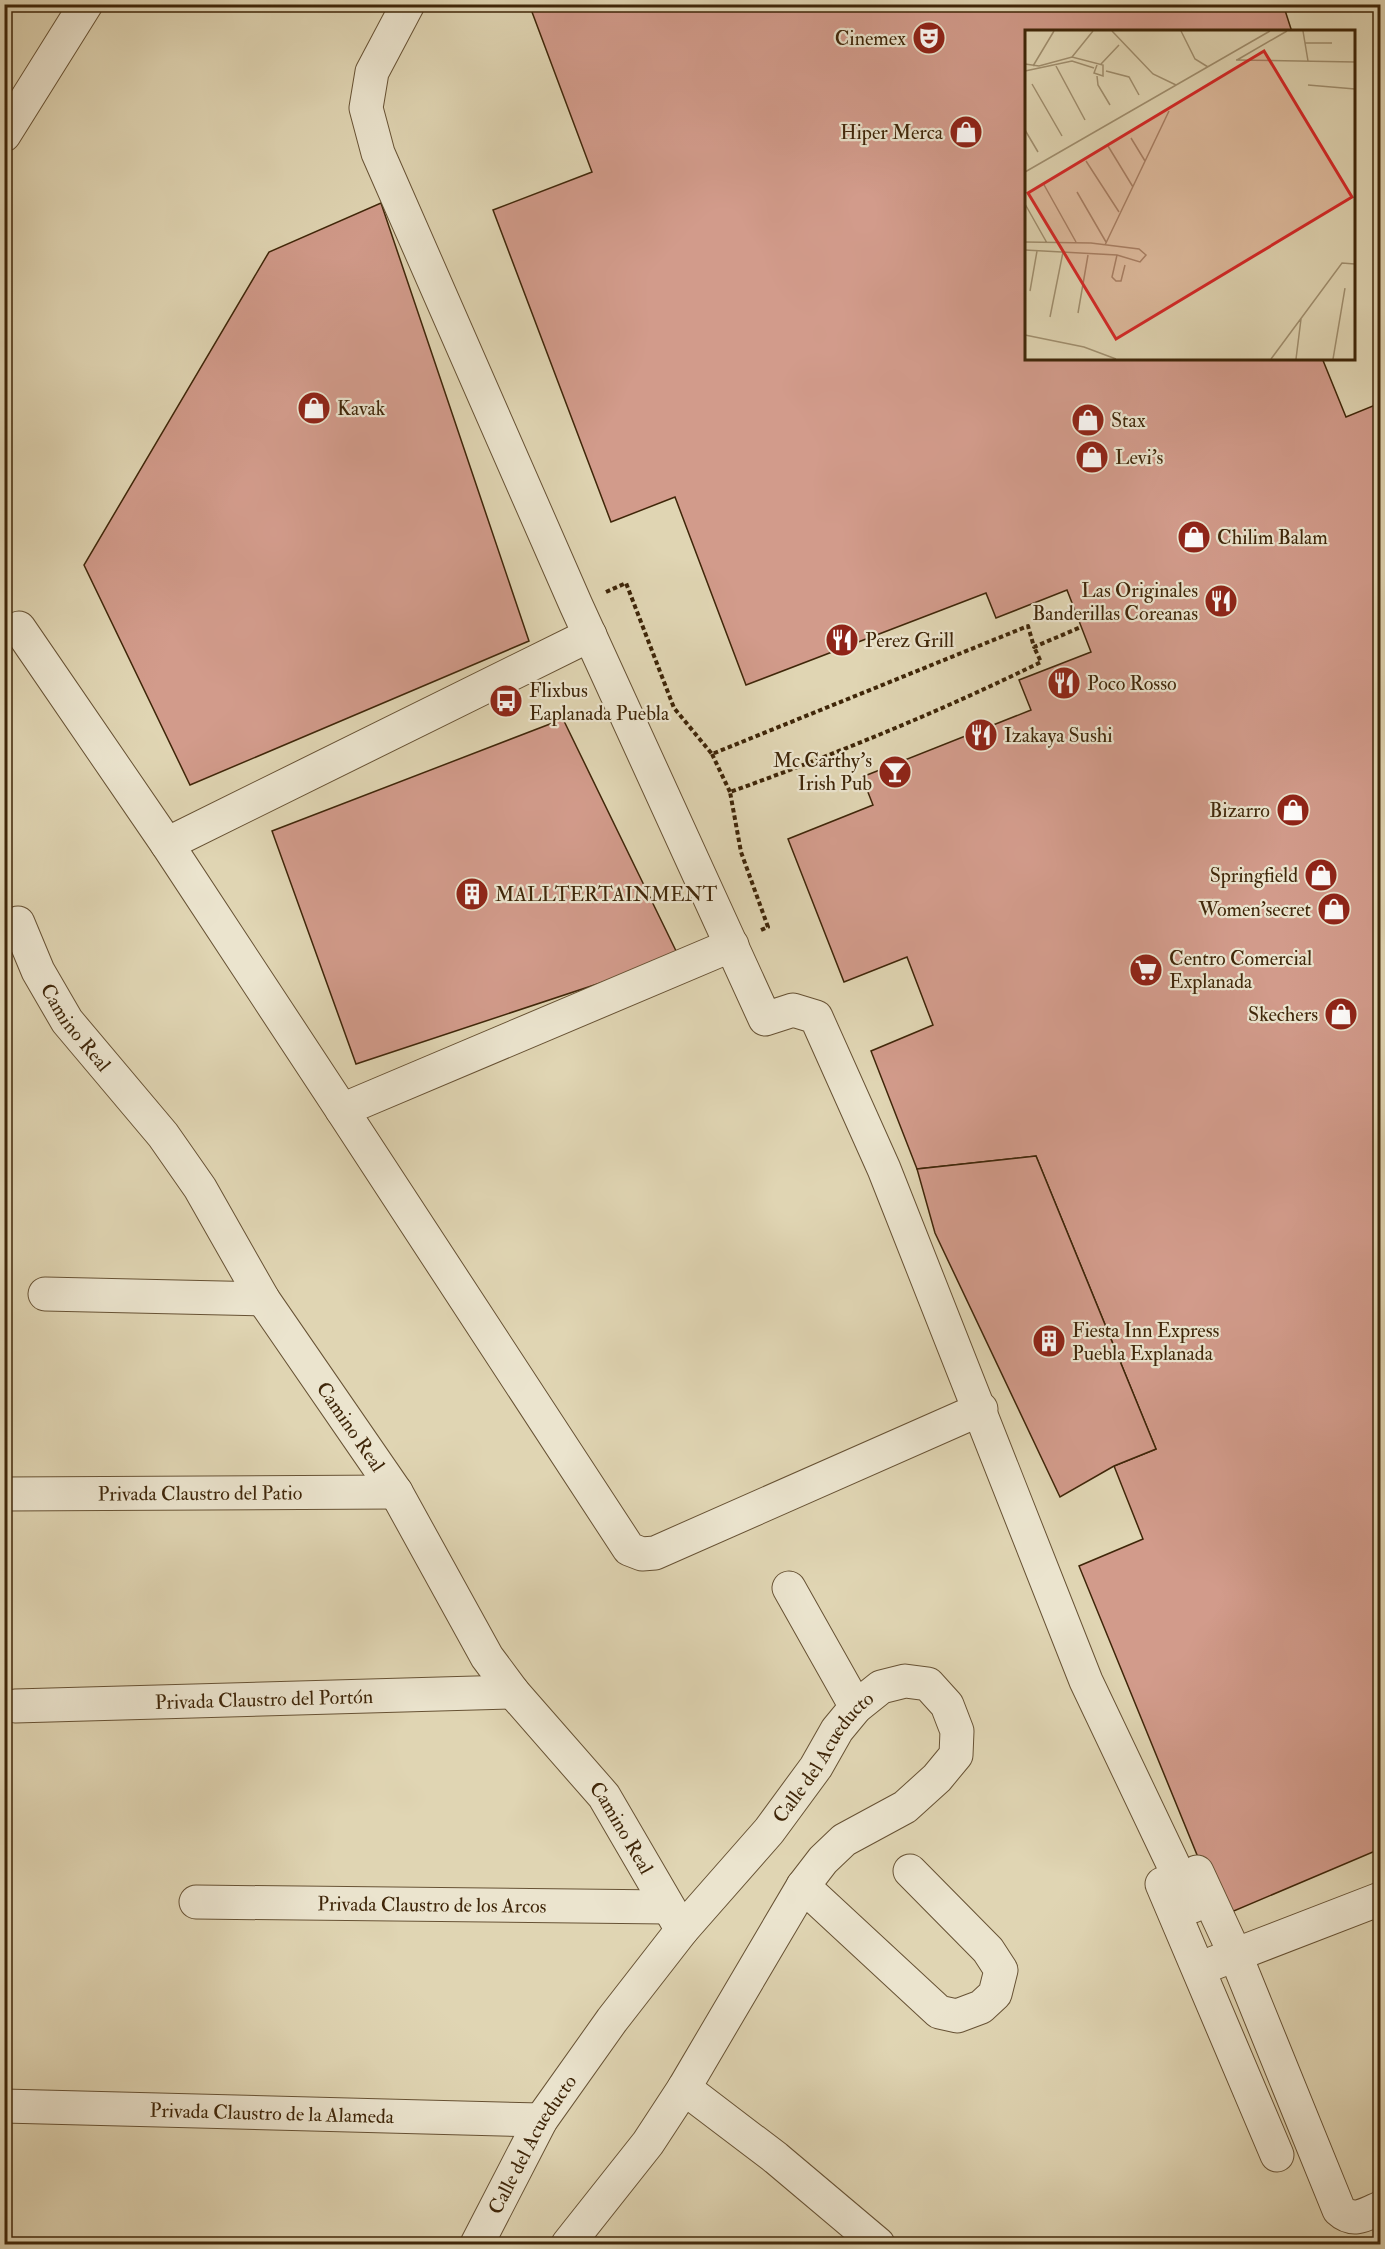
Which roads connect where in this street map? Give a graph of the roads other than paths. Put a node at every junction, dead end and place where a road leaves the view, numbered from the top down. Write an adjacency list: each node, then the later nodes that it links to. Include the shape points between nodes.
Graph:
1 (86, 4): 3 (street)
2 (408, 4): 5 (street, via 372,72 366,108 378,153)
3 (4, 135)
4 (19, 628): 6 (street)
5 (590, 635): 6 (street); 8 (street)
6 (167, 844): 9 (street)
7 (18, 923): 11 (street, Camino Real, via 38,971 67,1021 163,1135 200,1188)
8 (732, 945): 9 (street); 12 (street, via 765,1019 793,1010 816,1017 884,1168)
9 (342, 1110): 12 (street, via 629,1549 642,1554 656,1553)
10 (45, 1294): 11 (street)
11 (263, 1299): 13 (street, Camino Real)
12 (981, 1409): 16 (street)
13 (396, 1492): 14 (street, Privada Claustro del Patio); 17 (street, Camino Real, via 487,1657)
14 (5, 1494)
15 (789, 1588): 19 (street)
16 (1086, 1681): 24 (street); 26 (street, via 1113,1704 1126,1724); 27 (street, via 1097,1736)
17 (513, 1692): 18 (street, Privada Claustro del Portón); 25 (street, Camino Real, via 604,1796)
18 (15, 1706)
19 (856, 1707): 21 (street, Calle del Acueducto, via 881,1687 905,1681 928,1684 947,1705 957,1731 956,1755 905,1807 844,1840); 25 (street, Calle del Acueducto, via 769,1831)
20 (909, 1871): 21 (street, via 988,1950 1001,1970 995,1994 981,2007 957,2016 939,2012)
21 (803, 1886): 28 (street, Calle del Acueducto)
22 (1380, 1899): 26 (street)
23 (196, 1902): 25 (street, Privada Claustro de los Arcos)
24 (1193, 1906)
25 (674, 1919): 30 (street, Calle del Acueducto, via 612,2020)
26 (1235, 1954): 27 (street); 32 (street, via 1339,2210 1355,2219)
27 (1199, 1969): 31 (street)
28 (684, 2088): 34 (street, Calle del Acueducto, via 648,2144); 35 (street, via 776,2158)
29 (4, 2106): 30 (street, Privada Claustro de la Alameda)
30 (541, 2120): 33 (street, Calle del Acueducto)
31 (1277, 2156)
32 (1380, 2208)
33 (477, 2244)
34 (568, 2244)
35 (878, 2244)

